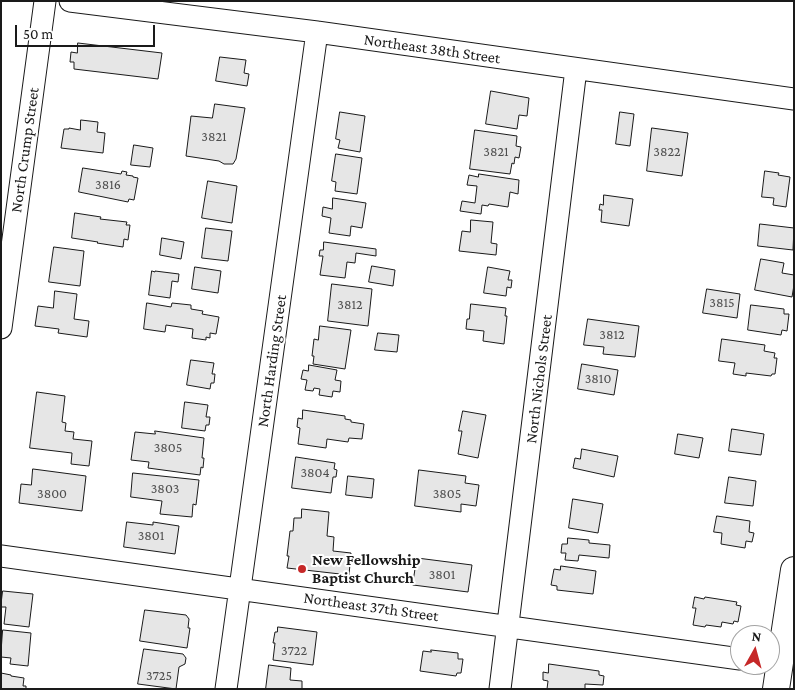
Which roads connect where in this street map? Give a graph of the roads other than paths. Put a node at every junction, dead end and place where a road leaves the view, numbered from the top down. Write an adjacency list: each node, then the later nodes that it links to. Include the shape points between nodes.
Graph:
1 (45, 1): 6 (street, North Crump Street)
2 (70, 1): 3 (street, Northeast 38th Street)
3 (317, 32): 4 (street, Northeast 38th Street); 9 (street, North Harding Street)
4 (576, 69): 5 (street, Northeast 38th Street); 10 (street, North Nichols Street)
5 (794, 99)
6 (1, 328)
7 (1, 556): 9 (street, Northeast 37th Street)
8 (794, 570): 12 (main road)
9 (240, 589): 10 (street, Northeast 37th Street); 13 (street, North Harding Street)
10 (508, 627): 11 (street, Northeast 37th Street); 14 (street, North Nichols Street)
11 (730, 658)
12 (780, 671)
13 (226, 689)
14 (500, 689)

